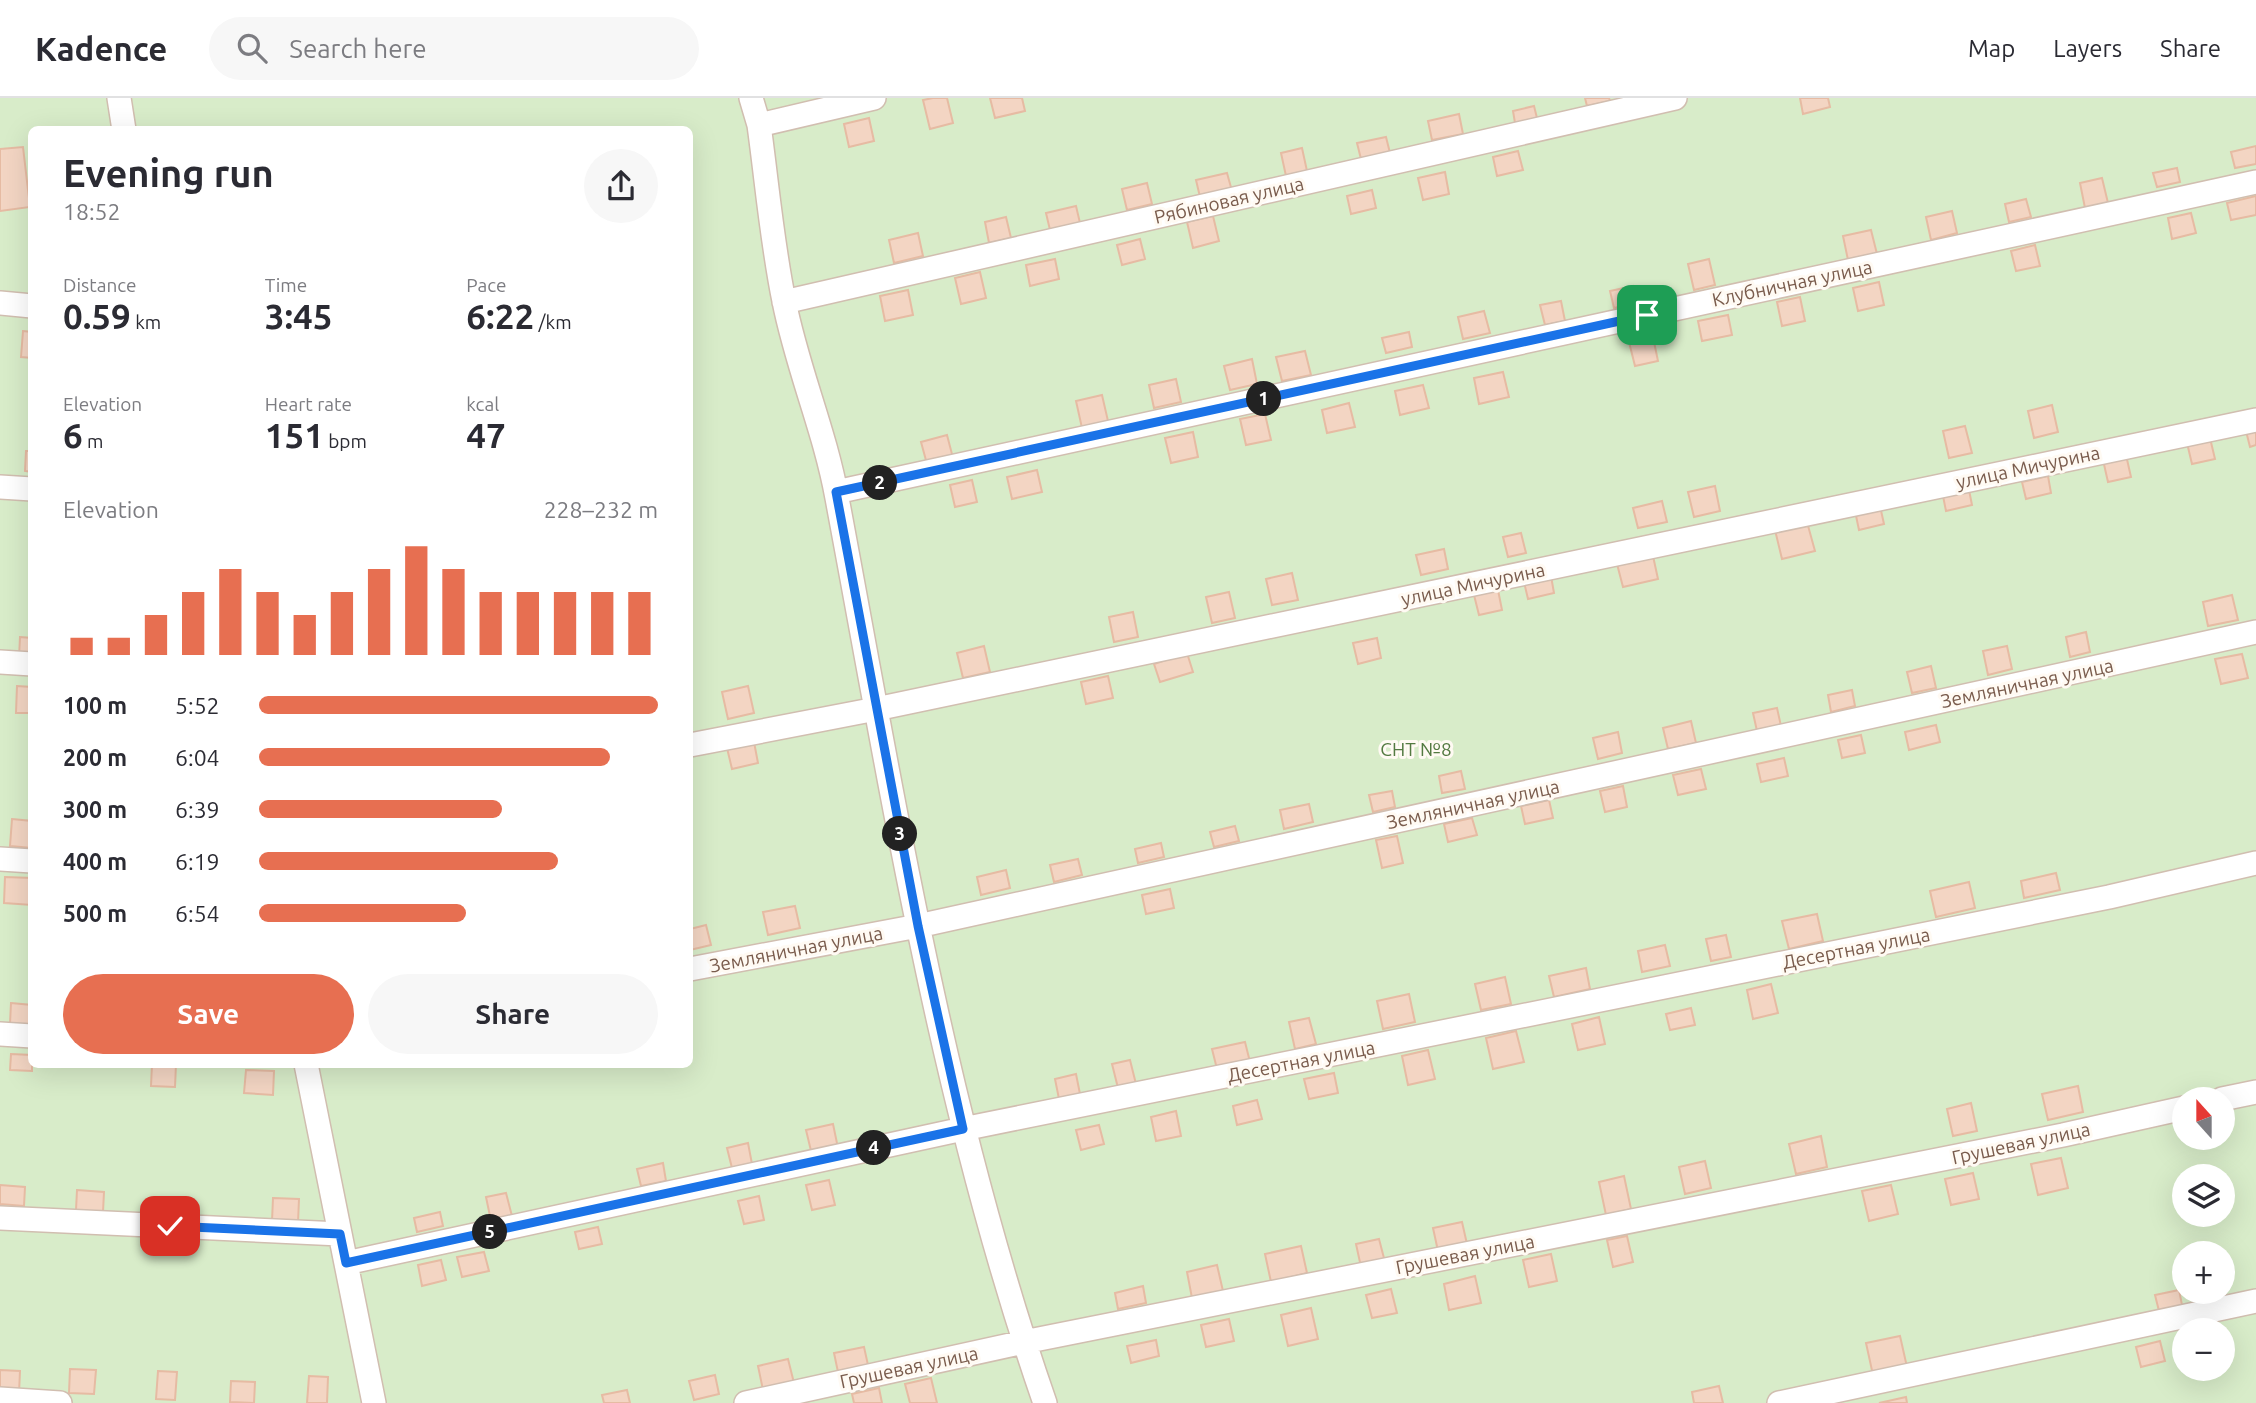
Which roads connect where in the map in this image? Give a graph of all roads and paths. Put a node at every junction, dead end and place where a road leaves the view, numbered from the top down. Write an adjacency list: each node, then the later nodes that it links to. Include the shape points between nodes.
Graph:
1 (119, 98): 6 (street)
2 (751, 98): 5 (street)
3 (874, 98): 5 (street)
4 (1675, 98): 8 (street, Рябиновая улица)
5 (759, 125): 8 (street)
6 (123, 126)
7 (2256, 182): 14 (street, Клубничная улица)
8 (784, 302): 14 (street)
9 (0, 303): 10 (street)
10 (28, 306)
11 (2256, 420): 18 (street, улица Мичурина)
12 (0, 487): 13 (street)
13 (28, 489)
14 (836, 492): 18 (street)
15 (2256, 632): 23 (street, Земляничная улица)
16 (0, 662): 17 (street)
17 (28, 664)
18 (876, 709): 19 (street, улица Мичурина); 23 (street)
19 (693, 744)
20 (0, 859): 21 (street)
21 (28, 861)
22 (2256, 863): 31 (street, Десертная улица, via 2109,897)
23 (918, 926): 24 (street, Земляничная улица); 31 (street)
24 (693, 968)
25 (0, 1034): 26 (street)
26 (28, 1036)
27 (307, 1068): 33 (street)
28 (2256, 1092): 29 (street)
29 (2235, 1096)
30 (2172, 1111): 36 (street, Грушевая улица)
31 (963, 1129): 34 (street, Десертная улица); 36 (street)
32 (0, 1218): 33 (street)
33 (340, 1234): 34 (street)
34 (346, 1263): 39 (street)
35 (2256, 1301): 42 (street)
36 (1024, 1342): 40 (street, Грушевая улица); 41 (street)
37 (0, 1399): 38 (street)
38 (60, 1403)
39 (374, 1403)
40 (746, 1403)
41 (1045, 1403)
42 (1780, 1403)

